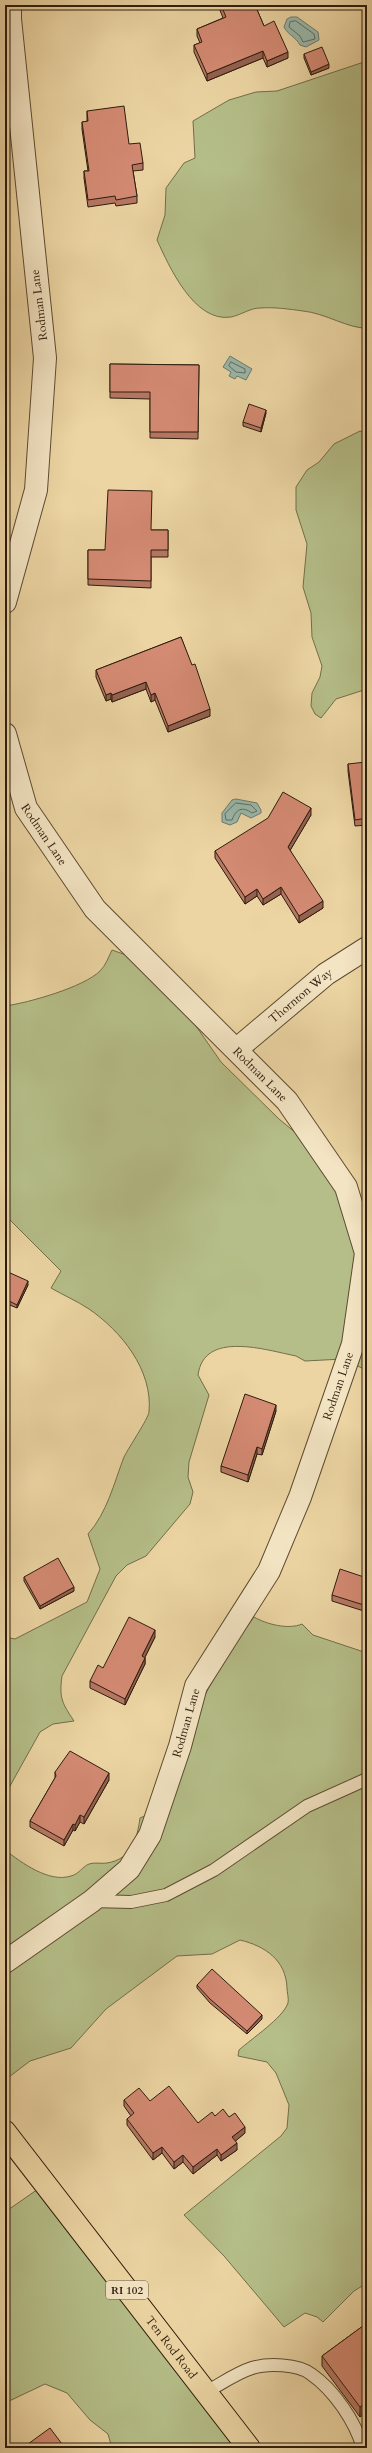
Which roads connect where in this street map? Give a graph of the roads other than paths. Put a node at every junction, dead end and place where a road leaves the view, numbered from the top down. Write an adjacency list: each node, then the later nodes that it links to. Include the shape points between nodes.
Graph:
1 (10, 5): 2 (street, Rodman Lane, via 27,204 45,358 36,490)
2 (5, 602)
3 (5, 734): 5 (street, Rodman Lane, via 26,808 95,909)
4 (367, 948): 5 (street, Thornton Way, via 326,974)
5 (237, 1049): 7 (street, Rodman Lane, via 287,1101 346,1188 366,1253 353,1344 300,1496 269,1571 196,1686 180,1746 150,1835 129,1869)
6 (367, 1779): 7 (lane, via 307,1806 214,1870 166,1896 131,1902)
7 (92, 1901): 8 (street, Rodman Lane)
8 (5, 1962)
9 (5, 2132): 10 (main road, Ten Rod Road / RI 102)
10 (206, 2392): 11 (main road, Ten Rod Road / RI 102); 12 (lane, via 252,2368 283,2364 311,2373 335,2397 358,2433)
11 (249, 2448)
12 (363, 2448)

